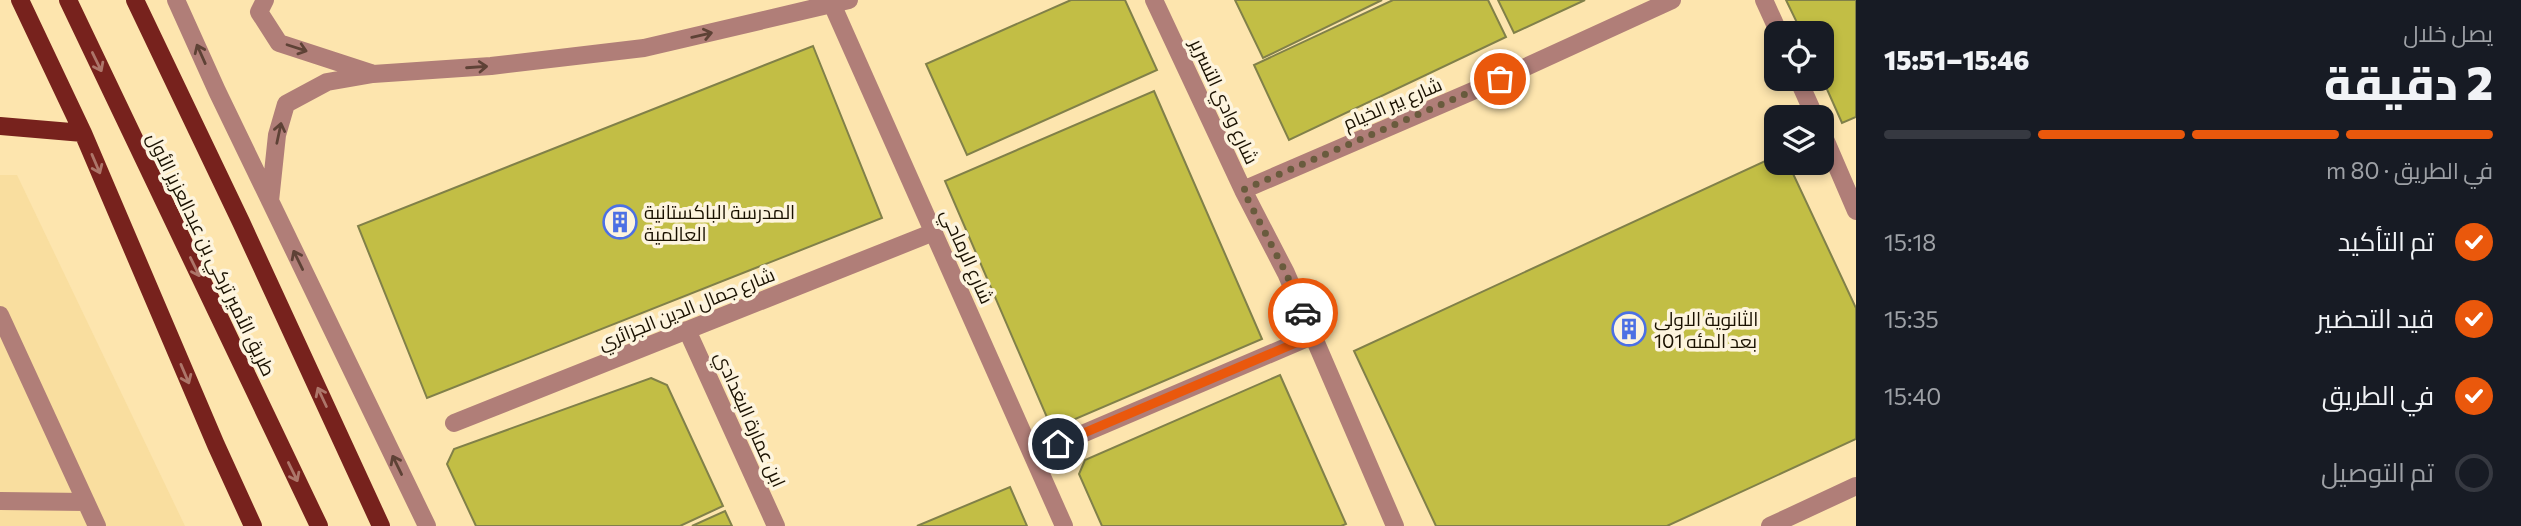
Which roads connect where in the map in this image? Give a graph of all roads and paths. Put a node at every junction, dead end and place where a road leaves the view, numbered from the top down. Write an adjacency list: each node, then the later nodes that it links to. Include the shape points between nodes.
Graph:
1 (20, 0): 13 (main road)
2 (68, 0): 29 (main road, طريق الأمير تركي بن عبدالعزيز الأول, one-way to 29)
3 (135, 0): 30 (main road, طريق الأمير تركي بن عبدالعزيز الأول, one-way to 3)
4 (176, 0): 16 (street, one-way to 4)
5 (265, 0): 11 (street, one-way to 11, via 259,12 279,43)
6 (1154, 0): 15 (street, شارع وادي التسرير)
7 (1672, 0): 15 (street, شارع بير الخيام)
8 (1764, 0): 10 (street)
9 (841, 2): 11 (street, one-way to 9, via 644,48); 18 (street, شارع الرماحي)
10 (1774, 21)
11 (373, 74): 16 (street, one-way to 11, via 277,135 286,104 327,82)
12 (0, 126): 13 (main road)
13 (83, 133): 28 (main road, one-way to 28)
14 (1834, 160): 17 (street)
15 (1243, 190): 21 (street, شارع وادي التسرير)
16 (270, 201): 31 (street, one-way to 16)
17 (1856, 211)
18 (934, 232): 20 (street, شارع جمال الدين الجزائري); 23 (street, شارع الرماحي)
19 (0, 315): 26 (street)
20 (687, 330): 22 (street, شارع جمال الدين الجزائري); 32 (street, ابن عمارة البغدادي)
21 (1312, 336): 23 (street); 34 (street, شارع وادي التسرير)
22 (454, 423)
23 (1033, 455): 33 (street, شارع الرماحي)
24 (1856, 486): 35 (street)
25 (0, 501): 26 (street)
26 (86, 502): 27 (street)
27 (97, 526)
28 (253, 526)
29 (319, 526)
30 (381, 526)
31 (427, 526)
32 (776, 526)
33 (1064, 526)
34 (1395, 526)
35 (1770, 526)

